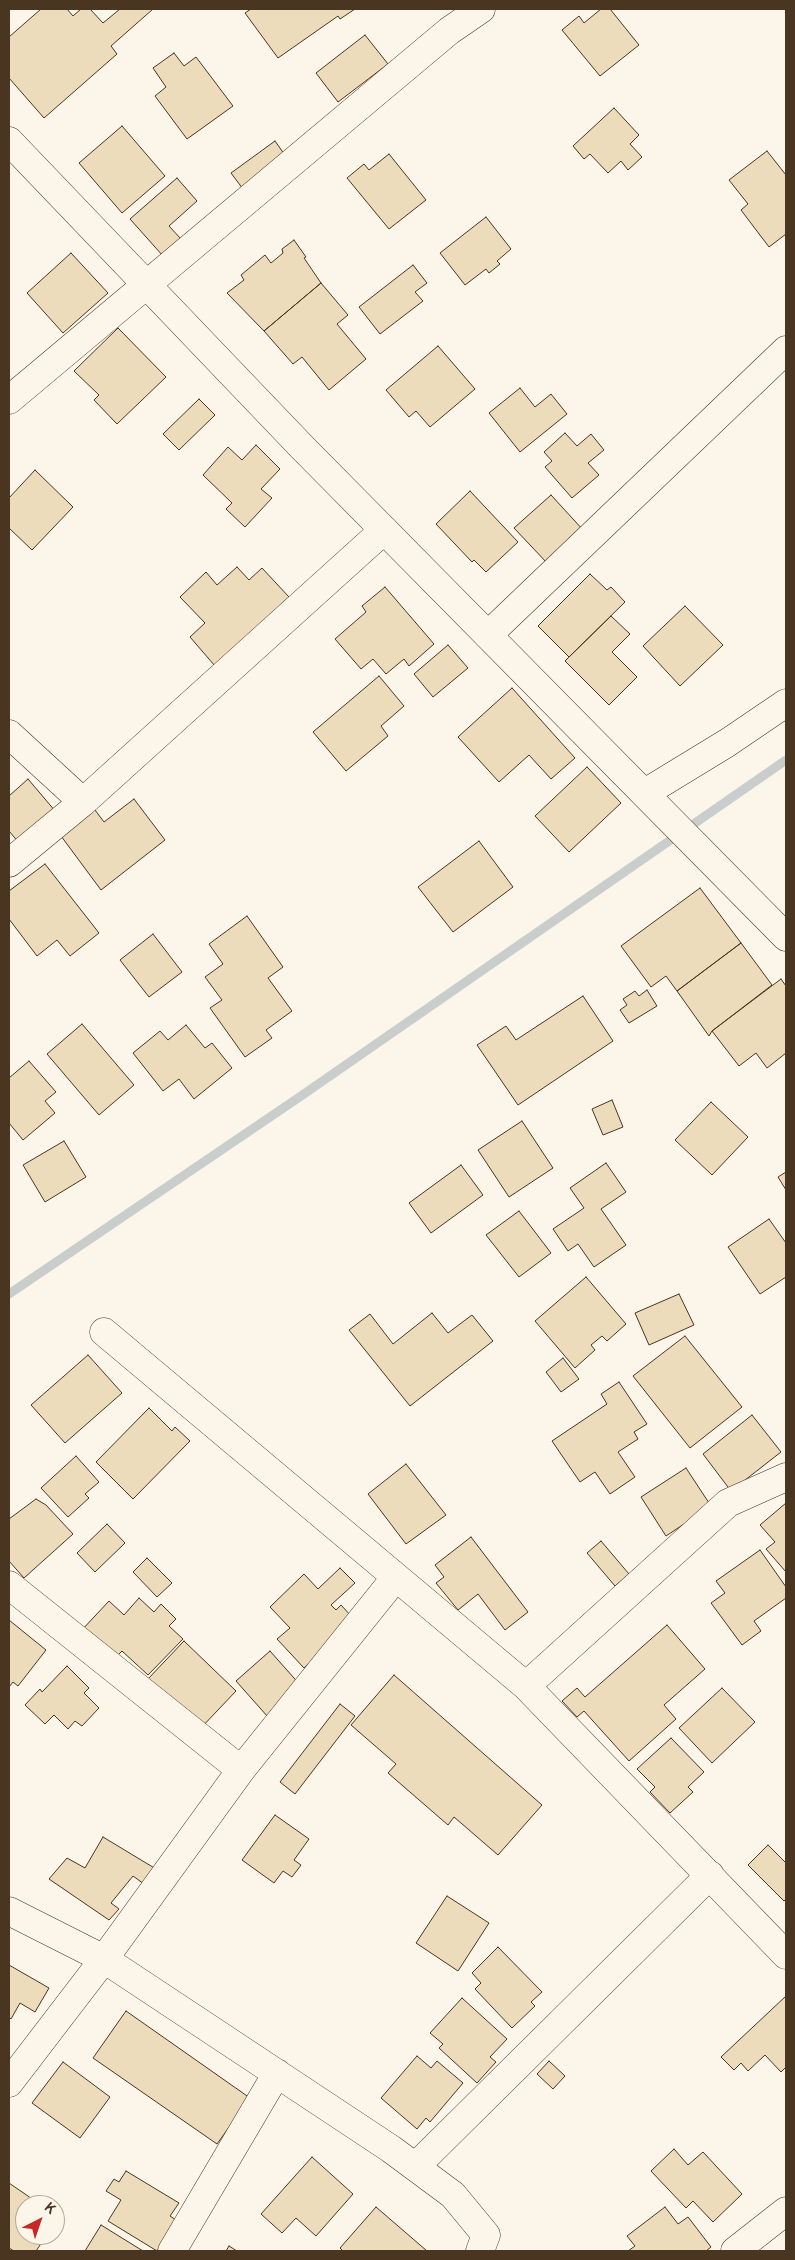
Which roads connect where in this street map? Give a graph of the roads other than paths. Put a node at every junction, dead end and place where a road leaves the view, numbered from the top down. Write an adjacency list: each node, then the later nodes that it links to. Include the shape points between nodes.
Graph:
1 (481, 9): 3 (street, via 448,31)
2 (9, 141): 3 (street)
3 (146, 286): 5 (street); 6 (street)
4 (786, 350): 7 (street)
5 (9, 400)
6 (384, 530): 7 (street); 11 (street)
7 (488, 635): 10 (street)
8 (786, 703): 10 (street)
9 (9, 734): 11 (street)
10 (650, 798): 13 (street)
11 (83, 802): 12 (street)
12 (9, 863)
13 (786, 938)
14 (104, 1332): 16 (street)
15 (786, 1477): 18 (street, via 728,1503)
16 (396, 1577): 18 (street); 19 (street)
17 (9, 1585): 19 (street)
18 (526, 1686): 20 (street)
19 (241, 1770): 23 (street)
20 (710, 1875): 22 (street); 26 (street)
21 (9, 1911): 23 (street)
22 (786, 1955)
23 (104, 1959): 24 (street); 25 (street)
24 (277, 2073): 26 (street); 28 (street)
25 (9, 2083)
26 (415, 2167): 29 (street, via 453,2195 486,2235)
27 (786, 2211): 30 (street)
28 (172, 2251)
29 (480, 2251)
30 (735, 2251)

